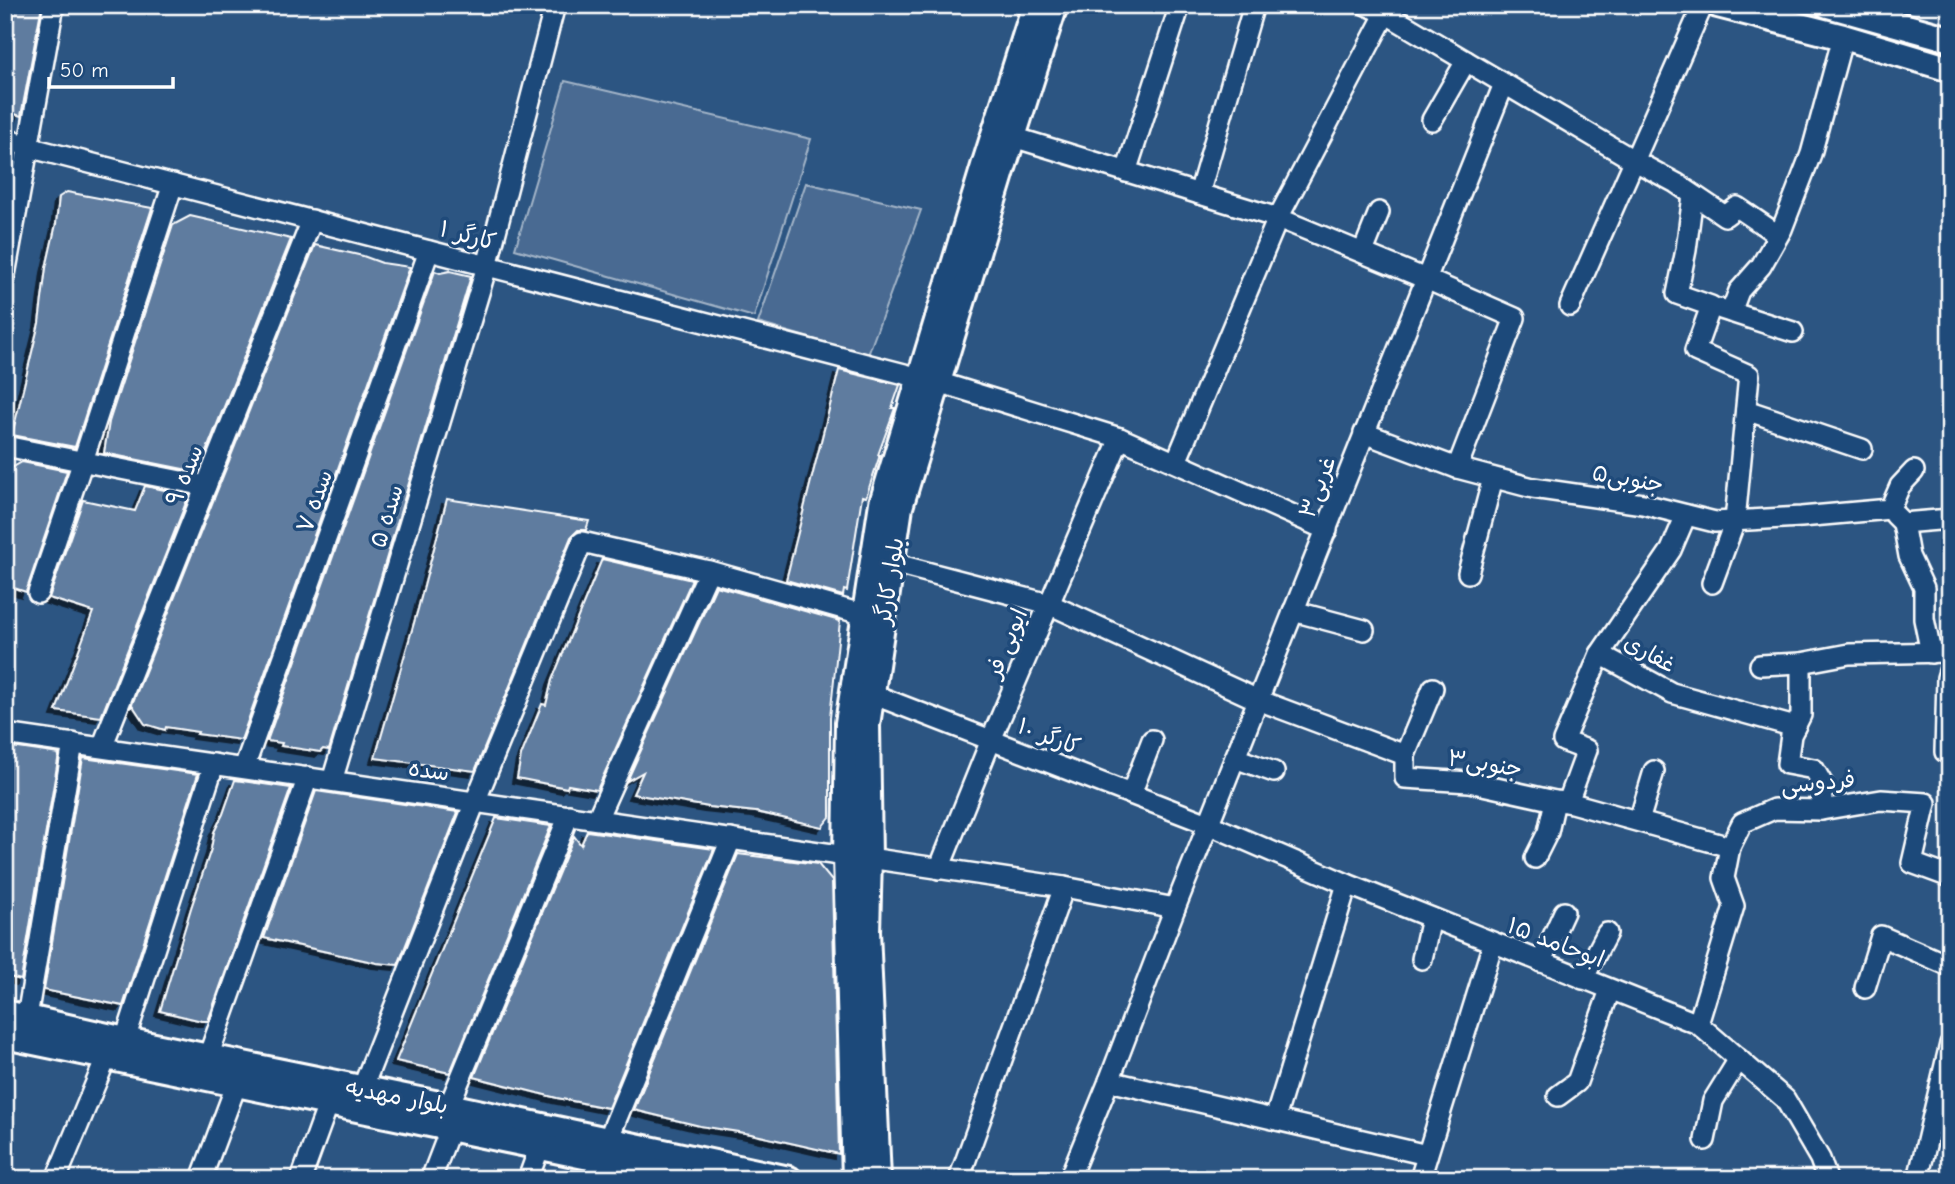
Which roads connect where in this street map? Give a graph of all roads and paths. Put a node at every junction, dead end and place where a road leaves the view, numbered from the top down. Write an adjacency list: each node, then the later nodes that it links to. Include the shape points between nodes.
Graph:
1 (54, 5): 20 (street)
2 (555, 5): 32 (street, سده ۵)
3 (1035, 5): 39 (main road, بلوار کارگر)
4 (1055, 5): 18 (main road, بلوار کارگر)
5 (1180, 5): 22 (street)
6 (1254, 5): 24 (street)
7 (1366, 5): 11 (street)
8 (1703, 5): 21 (street)
9 (1718, 5): 12 (main road)
10 (1828, 5): 13 (main road)
11 (1387, 9): 14 (street); 27 (street)
12 (1843, 37): 15 (main road); 29 (street, via 1811,154)
13 (1950, 39)
14 (1466, 61): 16 (street); 17 (street)
15 (1950, 69)
16 (1504, 84): 21 (street); 34 (street, غربی۳)
17 (1432, 120)
18 (1013, 137): 22 (street); 39 (main road, بلوار کارگر)
19 (5, 138): 20 (street, کارگر ۱)
20 (29, 147): 23 (street, کارگر ۱); 33 (street)
21 (1635, 161): 25 (street); 35 (street)
22 (1126, 172): 24 (street)
23 (173, 184): 28 (street, کارگر ۱); 45 (street)
24 (1199, 194): 27 (street)
25 (1693, 195): 29 (street, via 1725,216 1737,207); 36 (street, via 1677,294)
26 (1379, 212): 31 (street)
27 (1278, 218): 31 (street); 46 (street)
28 (312, 220): 30 (street, کارگر ۱); 50 (street, سده ۹)
29 (1778, 235): 37 (street, via 1762,266 1739,291)
30 (429, 251): 32 (street, کارگر ۱); 83 (street, سده ۷)
31 (1363, 252): 34 (street)
32 (487, 265): 39 (street, کارگر ۱); 87 (street, سده ۵)
33 (5, 275)
34 (1426, 279): 41 (street, غربی۳); 47 (street, via 1515,318)
35 (1570, 306)
36 (1711, 306): 37 (street); 40 (street, via 1695,351 1749,375)
37 (1731, 312): 38 (street)
38 (1793, 332)
39 (929, 380): 42 (street, کارگر ۱); 56 (main road, بلوار کارگر); 63 (main road, بلوار کارگر, via 882,503)
40 (1746, 410): 44 (street); 54 (street)
41 (1364, 433): 47 (street, جنوبی۵); 55 (street, غربی۳)
42 (1120, 438): 46 (street, کارگر ۱); 61 (street, ایوبی فر)
43 (5, 446): 45 (street)
44 (1862, 449)
45 (83, 461): 50 (street); 60 (street)
46 (1176, 462): 55 (street, کارگر ۱)
47 (1457, 468): 49 (street, جنوبی۵)
48 (1914, 471): 52 (street, via 1900,486)
49 (1493, 478): 51 (street, جنوبی۵); 58 (street)
50 (206, 486): 78 (street, سده ۹)
51 (1686, 515): 54 (street, جنوبی۵); 66 (street, غفاری, via 1671,550)
52 (1896, 516): 53 (street, جنوبی۵); 54 (street, جنوبی۵); 65 (street, via 1924,588 1924,619)
53 (1950, 519)
54 (1735, 521): 59 (street)
55 (1327, 530): 62 (street, غربی۳)
56 (892, 563): 61 (street); 71 (main road, بلوار کارگر)
57 (709, 570): 63 (street); 90 (street, via 582,542); 93 (street)
58 (1468, 573)
59 (1712, 583)
60 (38, 593)
61 (1049, 604): 72 (street); 75 (street, ایوبی فر)
62 (1293, 611): 64 (street); 72 (street, غربی۳)
63 (865, 615): 98 (main road, بلوار کارگر, via 848,723)
64 (1364, 630)
65 (1940, 652): 67 (street, via 1849,654)
66 (1600, 654): 73 (street, غفاری, via 1672,693); 89 (street, via 1563,741 1587,750)
67 (1801, 663): 68 (street); 73 (street, via 1801,715)
68 (1760, 665)
69 (1950, 668): 80 (street, via 1945,751)
70 (1433, 688): 79 (street)
71 (872, 694): 75 (street, کارگر ۱۰); 98 (main road, بلوار کارگر)
72 (1258, 700): 79 (street); 81 (street, غربی۳)
73 (1795, 727): 91 (street, via 1787,764 1814,769 1824,786)
74 (5, 734): 77 (street, سده)
75 (991, 740): 88 (street, کارگر ۱۰); 100 (street, ایوبی فر)
76 (1152, 740): 88 (street)
77 (73, 743): 78 (street, سده); 116 (street)
78 (102, 747): 82 (street, سده)
79 (1405, 755): 89 (street, جنوبی۳, via 1405,778 1469,782)
80 (1950, 755)
81 (1235, 758): 85 (street); 95 (street, غربی۳)
82 (214, 764): 83 (street, سده); 118 (street)
83 (244, 768): 86 (street, سده)
84 (1654, 771): 94 (street)
85 (1274, 772)
86 (308, 778): 87 (street, سده); 119 (street)
87 (332, 781): 90 (street, سده)
88 (1131, 794): 95 (street, کارگر ۱۰)
89 (1562, 801): 94 (street, جنوبی۳); 99 (street)
90 (475, 802): 92 (street, سده); 123 (street)
91 (1821, 810): 97 (street, فردوسی, via 1774,809 1742,822); 101 (street, فردوسی, via 1881,800 1926,803 1912,863)
92 (569, 815): 93 (street, سده); 126 (street)
93 (597, 819): 96 (street, سده)
94 (1639, 821): 97 (street, جنوبی۳)
95 (1208, 824): 102 (street, ابوحامد ۱۵); 104 (street, غربی۳)
96 (731, 839): 98 (street, سده); 128 (street)
97 (1730, 847): 115 (street, فردوسی, via 1724,878 1734,906)
98 (858, 857): 100 (street, سده); 140 (main road, بلوار کارگر); 141 (main road, بلوار کارگر, via 867,931)
99 (1535, 858)
100 (940, 869): 103 (street, سده)
101 (1950, 877)
102 (1347, 884): 106 (street, ابوحامد ۱۵); 127 (street)
103 (1064, 887): 104 (street, سده); 142 (street)
104 (1175, 908): 121 (street, غربی۳)
105 (1564, 912): 110 (street)
106 (1431, 918): 108 (street, ابوحامد ۱۵); 109 (street)
107 (1607, 933): 112 (street)
108 (1493, 943): 110 (street, ابوحامد ۱۵); 131 (street)
109 (1422, 959)
110 (1541, 962): 112 (street, ابوحامد ۱۵)
111 (1950, 966): 113 (street, via 1881,936)
112 (1583, 979): 114 (street, ابوحامد ۱۵)
113 (1865, 988)
114 (1610, 989): 115 (street, ابوحامد ۱۵); 124 (street, via 1577,1082)
115 (1698, 1024): 120 (street, ابوحامد ۱۵)
116 (10, 1029): 118 (main road, بلوار مهدیه)
117 (1950, 1044): 146 (street)
118 (116, 1048): 119 (main road, بلوار مهدیه); 122 (main road, بلوار مهدیه); 134 (street)
119 (208, 1057): 123 (main road, بلوار مهدیه)
120 (1739, 1059): 129 (street, via 1713,1101); 145 (street, ابوحامد ۱۵, via 1785,1099)
121 (1109, 1081): 127 (street); 143 (street, غربی۳)
122 (237, 1083): 125 (main road, بلوار مهدیه); 135 (street)
123 (362, 1089): 126 (main road, بلوار مهدیه)
124 (1558, 1096)
125 (329, 1102): 126 (main road, بلوار مهدیه); 136 (street)
126 (450, 1117): 128 (main road, بلوار مهدیه); 130 (main road, بلوار مهدیه); 137 (street)
127 (1275, 1119): 131 (street)
128 (608, 1140): 132 (main road, بلوار مهدیه)
129 (1705, 1140)
130 (540, 1146): 133 (main road, بلوار مهدیه); 138 (street)
131 (1427, 1155): 144 (street)
132 (697, 1173): 133 (main road, بلوار مهدیه); 139 (main road, بلوار مهدیه)
133 (654, 1175)
134 (56, 1179)
135 (201, 1179)
136 (301, 1179)
137 (431, 1179)
138 (527, 1179)
139 (789, 1179)
140 (855, 1179)
141 (878, 1179)
142 (959, 1179)
143 (1069, 1179)
144 (1420, 1179)
145 (1827, 1179)
146 (1919, 1179)

